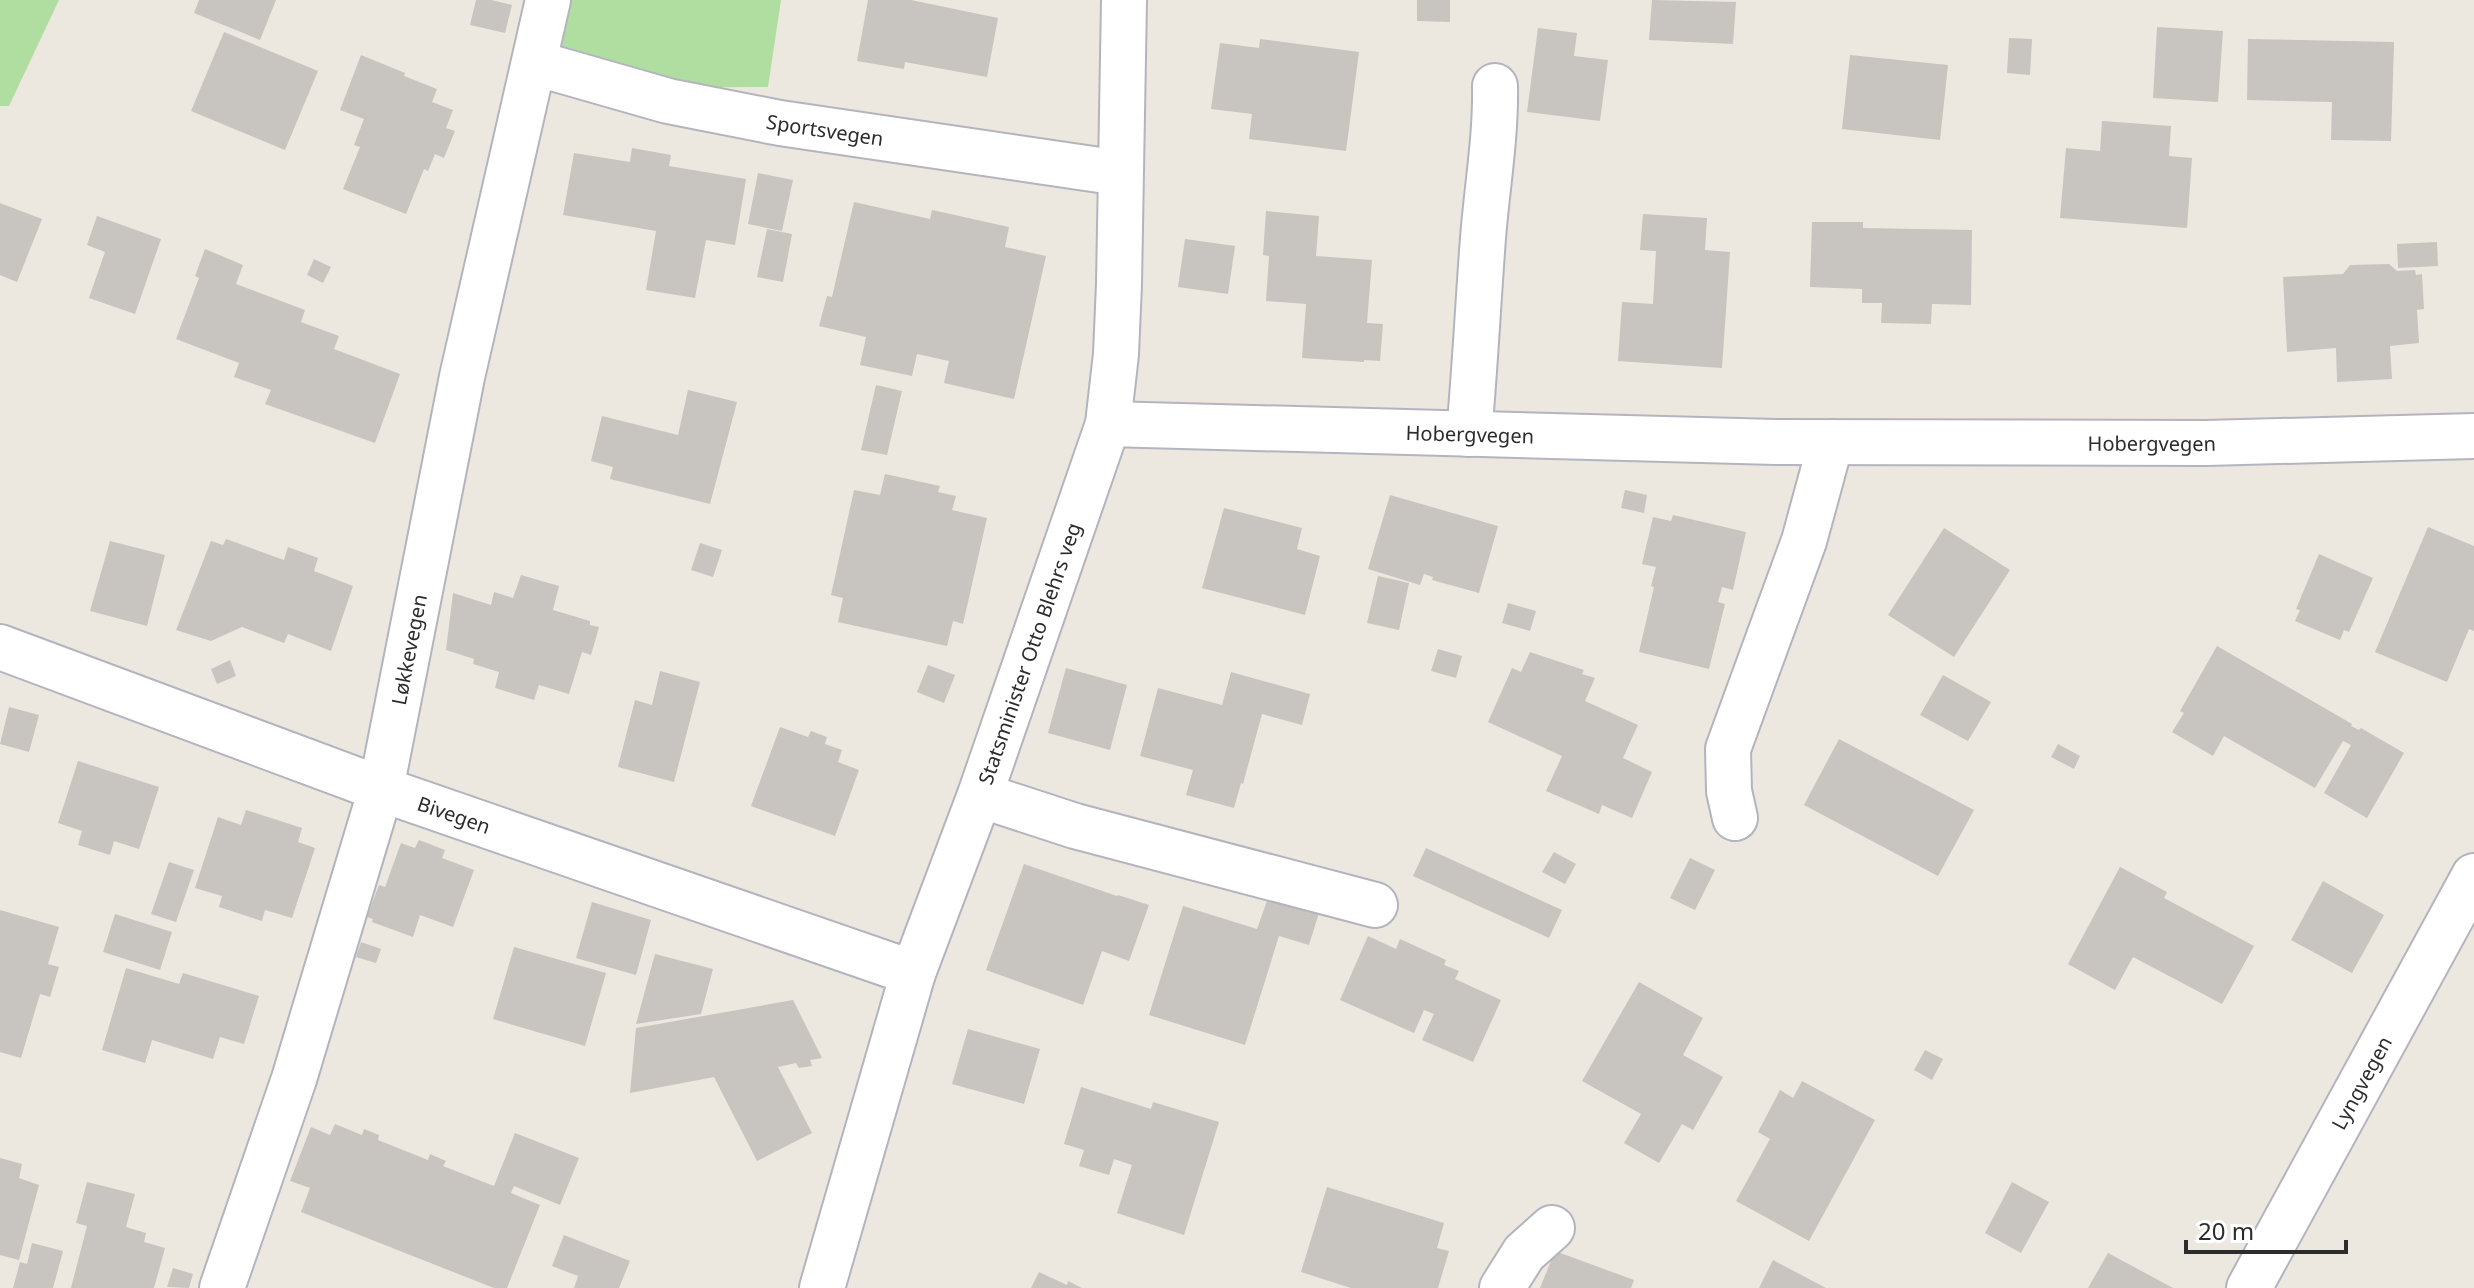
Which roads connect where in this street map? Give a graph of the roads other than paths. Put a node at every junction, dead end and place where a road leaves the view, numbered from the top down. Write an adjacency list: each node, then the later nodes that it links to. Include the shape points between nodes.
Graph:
1 (548, 0): 3 (street, Løkkevegen)
2 (1124, 0): 5 (street, Statsminister Otto Blehrs veg)
3 (535, 63): 5 (street, Sportsvegen, via 668,101 780,123); 11 (street, Løkkevegen, via 462,377)
4 (1495, 86): 7 (street)
5 (1120, 173): 6 (street, Statsminister Otto Blehrs veg, via 1116,354)
6 (1108, 424): 7 (street, Hobergvegen); 12 (street, Statsminister Otto Blehrs veg)
7 (1469, 434): 9 (street, Hobergvegen)
8 (2474, 436): 9 (street, Hobergvegen, via 2206,443)
9 (1831, 442): 13 (street, via 1804,541 1728,749)
10 (0, 647): 11 (street, Bivegen)
11 (381, 789): 16 (street, Bivegen); 18 (street, Løkkevegen, via 294,1079)
12 (980, 795): 15 (street, via 1075,826); 16 (street, Statsminister Otto Blehrs veg)
13 (1735, 818)
14 (2474, 876): 21 (street, Lyngvegen)
15 (1375, 905)
16 (913, 973): 19 (street, Statsminister Otto Blehrs veg)
17 (1552, 1228): 20 (street, via 1524,1253)
18 (222, 1288)
19 (822, 1288)
20 (1502, 1288)
21 (2249, 1288)

